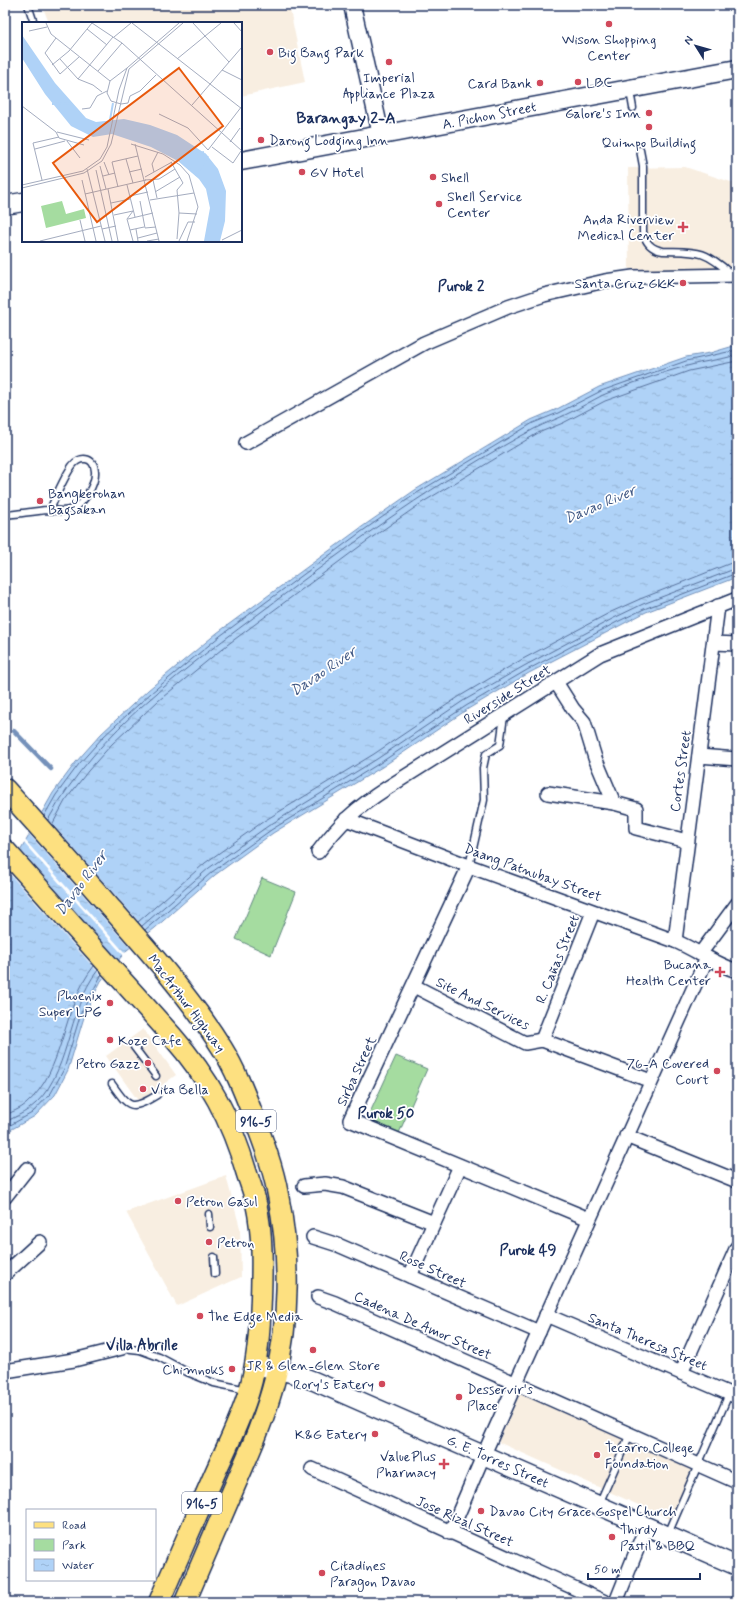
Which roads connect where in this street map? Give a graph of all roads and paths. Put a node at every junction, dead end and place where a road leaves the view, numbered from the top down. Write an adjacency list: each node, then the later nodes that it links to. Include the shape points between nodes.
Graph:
1 (28, 5): 3 (lane)
2 (352, 5): 7 (street)
3 (34, 22)
4 (737, 69): 5 (main road, A. Pichon Street)
5 (630, 89): 6 (lane); 7 (main road, A. Pichon Street)
6 (633, 108)
7 (381, 135): 9 (main road, A. Pichon Street)
8 (640, 150): 12 (lane, via 643,232 648,245 657,250 694,252 709,256)
9 (242, 161)
10 (22, 202): 11 (main road)
11 (5, 205)
12 (734, 275): 13 (street, via 632,277 579,286 537,297 424,343)
13 (246, 443)
14 (50, 510): 14 (lane, via 77,460 83,458 92,463 95,471 90,490 81,502 65,511); 15 (lane)
15 (5, 515)
16 (737, 599): 17 (street, Riverside Street)
17 (718, 606): 18 (street, Cortes Street); 20 (street, Riverside Street, via 600,654)
18 (714, 643): 19 (street); 22 (street, Cortes Street)
19 (737, 644)
20 (556, 682): 21 (street, Riverside Street); 26 (street, via 584,722 595,758)
21 (505, 714): 27 (street, Riverside Street, via 387,788); 31 (lane, via 500,745 486,754 484,800)
22 (699, 756): 23 (street); 28 (street, Cortes Street)
23 (737, 759)
24 (5, 789): 66 (main road, MacArthur Highway / 916-5, via 143,944 199,1014 236,1073 266,1147 278,1195 286,1257 286,1308)
25 (548, 793): 26 (street)
26 (614, 803): 28 (street, via 636,809 636,828)
27 (346, 818): 30 (street, Riverside Street); 31 (street, Daang Patnubay Street)
28 (687, 841): 34 (street, Cortes Street)
29 (5, 850): 65 (main road, 916-5, via 181,1046 212,1089 228,1120 256,1203 260,1233 261,1326)
30 (318, 852)
31 (469, 866): 33 (street, Daang Patnubay Street); 37 (street, Sirba Street)
32 (737, 904): 35 (street)
33 (593, 912): 34 (street, Daang Patnubay Street); 38 (street, R. Cañas Street)
34 (674, 941): 35 (street, Daang Patnubay Street)
35 (703, 956): 36 (street, Daang Patnubay Street); 41 (street)
36 (737, 971)
37 (414, 986): 38 (street, Site And Services, via 525,1043); 45 (street, Sirba Street, via 350,1120)
38 (542, 1040): 41 (street, Site And Services)
39 (134, 1047): 40 (lane)
40 (156, 1076)
41 (651, 1081): 44 (street)
42 (112, 1084): 43 (lane, via 125,1101 134,1106)
43 (157, 1095)
44 (626, 1136): 47 (street); 51 (street)
45 (460, 1166): 51 (street, Sirba Street); 52 (street)
46 (27, 1169): 49 (street)
47 (737, 1182)
48 (304, 1186): 52 (street, via 325,1184 343,1187)
49 (5, 1197)
50 (209, 1214): 53 (lane)
51 (589, 1219): 62 (street)
52 (434, 1223): 60 (street)
53 (210, 1227)
54 (313, 1237): 60 (street, Rose Street)
55 (40, 1242): 58 (street)
56 (737, 1246): 68 (street)
57 (214, 1257): 59 (lane)
58 (5, 1274)
59 (215, 1274)
60 (410, 1276): 63 (street, Rose Street)
61 (318, 1297): 69 (street, Cadena De Amor Street)
62 (546, 1315): 63 (street); 68 (street, Santa Theresa Street)
63 (539, 1332): 69 (street)
64 (122, 1348): 67 (street, via 67,1361); 70 (lane, via 140,1350 159,1357 214,1383)
65 (255, 1365): 66 (main road, G. E. Torres Street); 70 (main road, 916-5)
66 (277, 1370): 73 (main road, G. E. Torres Street, via 314,1381); 83 (main road, MacArthur Highway / 916-5, via 265,1412 250,1450)
67 (5, 1371)
68 (681, 1373): 71 (street, Santa Theresa Street)
69 (516, 1383): 72 (street, Cadena De Amor Street); 73 (street)
70 (249, 1390): 82 (main road, 916-5)
71 (733, 1395): 74 (lane)
72 (630, 1434): 74 (street, Cadena De Amor Street); 77 (lane)
73 (484, 1454): 77 (main road, G. E. Torres Street); 79 (street)
74 (699, 1465): 76 (street, Cadena De Amor Street); 80 (lane)
75 (312, 1469): 79 (street, Jose Rizal Street)
76 (737, 1482)
77 (599, 1505): 78 (main road, G. E. Torres Street)
78 (646, 1527): 80 (main road, G. E. Torres Street); 85 (street)
79 (450, 1533): 84 (street, Jose Rizal Street)
80 (668, 1536): 81 (main road, G. E. Torres Street)
81 (737, 1566)
82 (159, 1602)
83 (185, 1602)
84 (605, 1602)
85 (616, 1602)

